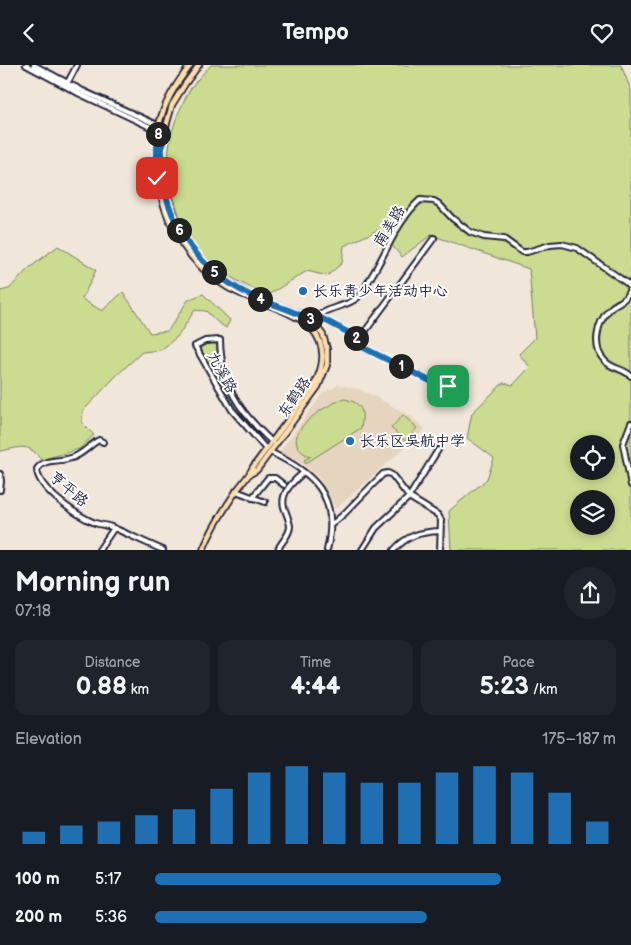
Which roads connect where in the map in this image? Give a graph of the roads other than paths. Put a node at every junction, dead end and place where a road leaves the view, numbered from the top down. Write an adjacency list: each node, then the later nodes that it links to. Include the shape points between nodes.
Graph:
1 (26, 65): 6 (street)
2 (34, 65): 6 (street)
3 (77, 65): 6 (street)
4 (191, 65): 7 (main road, via 172,93)
5 (199, 65): 7 (main road, via 178,95)
6 (67, 85): 7 (street)
7 (161, 130): 10 (main road, 东鹤路, via 165,187 179,229 193,251 209,268 252,296); 16 (main road, 东鹤路, via 156,164 160,191 169,220 190,254 227,287 306,323 321,343 323,355 318,377)
8 (434, 238): 11 (street)
9 (317, 316): 10 (street, 南美路); 11 (street, via 353,335); 12 (street, 南美路, via 358,297 399,226 420,200 430,201 439,204 463,228 484,237 504,239 522,252 550,245 577,247 628,284 630,288 623,302 610,308 602,321 597,346 606,363)
10 (312, 321): 18 (main road, 东鹤路, via 326,342 324,376)
11 (358, 341): 13 (street, via 364,348 446,389)
12 (631, 376)
13 (448, 386)
14 (631, 423): 22 (street, via 623,444)
15 (103, 442): 29 (street, 亨平路, via 96,441 74,458 44,463 37,473 42,483 65,505 96,523)
16 (272, 442): 18 (main road, 东鹤路); 18 (street, 九溪路, via 247,418 234,398 223,372 220,340 205,341 195,346 232,410)
17 (438, 450): 25 (street)
18 (268, 451): 19 (street); 24 (main road, 东鹤路)
19 (304, 472): 28 (street, via 322,493); 34 (street, via 284,497 283,505 290,526)
20 (0, 474): 23 (street)
21 (284, 485): 26 (street, via 268,478)
22 (631, 485)
23 (0, 489)
24 (236, 491): 26 (street); 33 (main road, 东鹤路)
25 (408, 497): 28 (street, via 388,473); 30 (street, via 438,515); 36 (street, via 376,528)
26 (252, 498): 27 (street)
27 (265, 502)
28 (332, 524): 35 (street)
29 (114, 528): 31 (street); 32 (street, 亨平路)
30 (440, 531): 37 (street, via 419,532); 38 (street)
31 (99, 550)
32 (163, 550)
33 (203, 550)
34 (278, 550)
35 (327, 550)
36 (362, 550)
37 (394, 550)
38 (440, 550)

